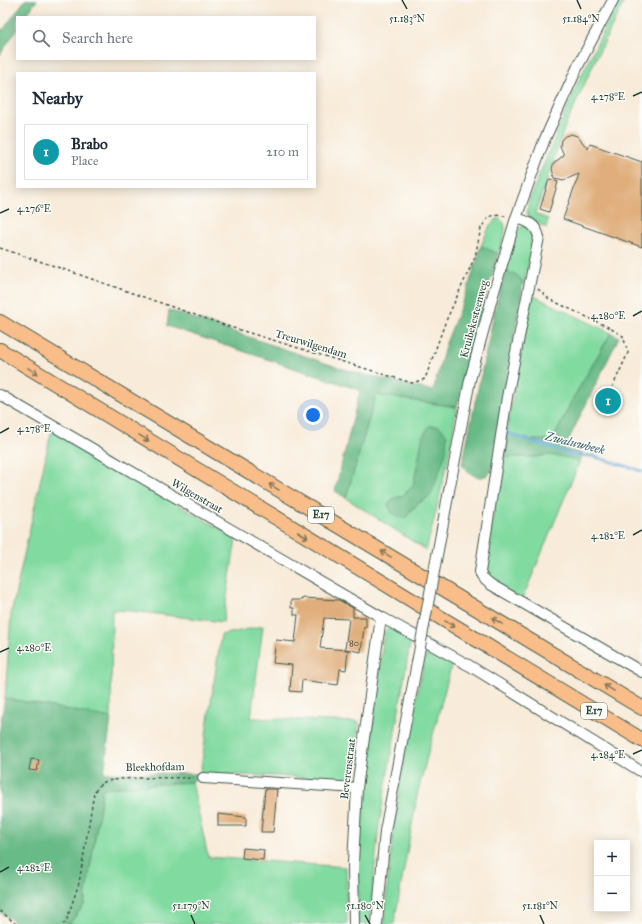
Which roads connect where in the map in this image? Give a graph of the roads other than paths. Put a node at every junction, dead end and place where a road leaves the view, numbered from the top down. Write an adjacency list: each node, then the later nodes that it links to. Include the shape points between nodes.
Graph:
1 (612, 0): 2 (street, Kruibekesteenweg, via 544,141)
2 (516, 218): 7 (street, via 535,226 539,237 507,397 480,572 490,584); 14 (street, Kruibekesteenweg, bridge, via 470,380 385,831)
3 (0, 322): 8 (highway, E17, one-way to 3)
4 (0, 350): 9 (highway, E17, one-way to 9)
5 (0, 395): 6 (street, Wilgenstraat)
6 (381, 617): 10 (street, Wilgenstraat, via 470,666); 12 (street, Beverenstraat)
7 (642, 672)
8 (642, 708)
9 (642, 740)
10 (642, 772)
11 (204, 778): 12 (street)
12 (357, 788): 13 (street, Beverenstraat, via 353,863)
13 (354, 924)
14 (377, 924)

